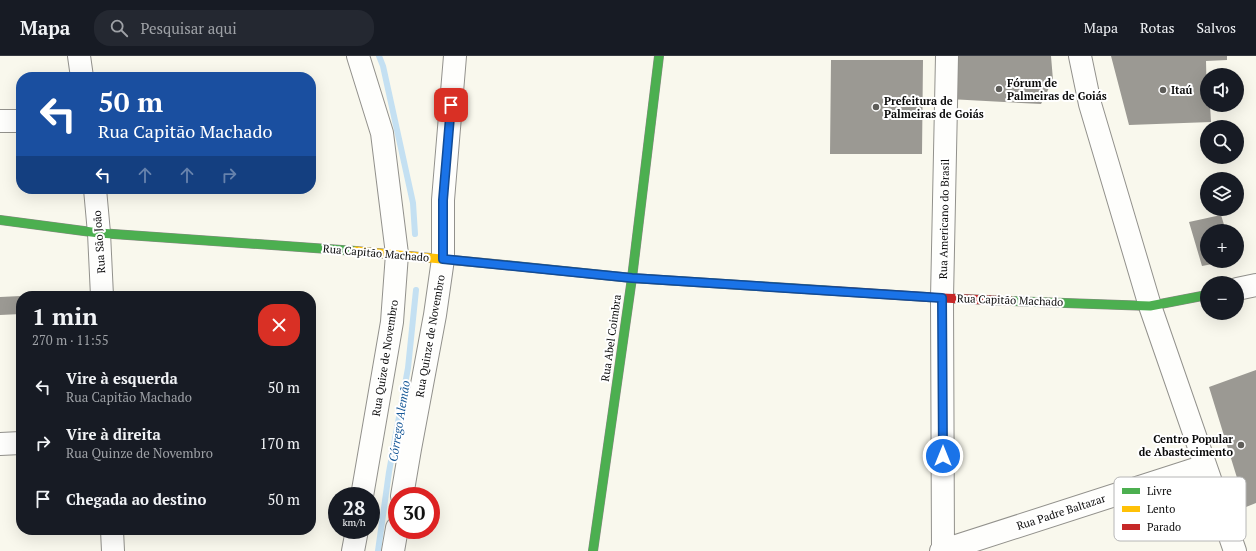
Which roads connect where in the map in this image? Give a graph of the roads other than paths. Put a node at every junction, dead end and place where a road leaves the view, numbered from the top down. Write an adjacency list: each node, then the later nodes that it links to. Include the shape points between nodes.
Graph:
1 (79, 56): 7 (street)
2 (358, 56): 13 (street, Rua Quize de Novembro, via 382,133)
3 (455, 56): 14 (street, Rua Quinze de Novembro, via 443,200)
4 (659, 56): 15 (street, Rua Abel Coimbra)
5 (947, 56): 20 (street, Rua Americano do Brasil)
6 (1080, 56): 21 (street, via 1090,104)
7 (81, 72)
8 (0, 121): 9 (street)
9 (16, 121)
10 (95, 194): 12 (street, Rua São João)
11 (0, 220): 12 (street, Rua Capitão Machado)
12 (99, 233): 13 (street, Rua Capitão Machado); 18 (street, Rua São João)
13 (397, 254): 14 (street, Rua Capitão Machado); 25 (street, Rua Quize de Novembro, via 392,322)
14 (443, 259): 15 (street, Rua Capitão Machado); 26 (street, Rua Quinze de Novembro)
15 (632, 278): 20 (street, Rua Capitão Machado); 35 (street, Rua Abel Coimbra)
16 (1256, 285): 17 (street)
17 (1244, 288)
18 (102, 291)
19 (1200, 296): 21 (street, Rua Capitão Machado)
20 (942, 298): 21 (street, Rua Capitão Machado); 36 (street, Rua Americano do Brasil)
21 (1150, 306): 22 (street)
22 (1205, 466): 23 (street, Rua Padre Baltazar); 24 (street)
23 (1171, 477)
24 (1209, 477)
25 (364, 487)
26 (404, 487)
27 (1114, 495): 36 (street, Rua Padre Baltazar)
28 (112, 535): 32 (street)
29 (355, 539): 33 (street)
30 (395, 539): 34 (street)
31 (1231, 541): 37 (street)
32 (113, 551)
33 (353, 551)
34 (393, 551)
35 (593, 551)
36 (942, 551)
37 (1234, 551)

